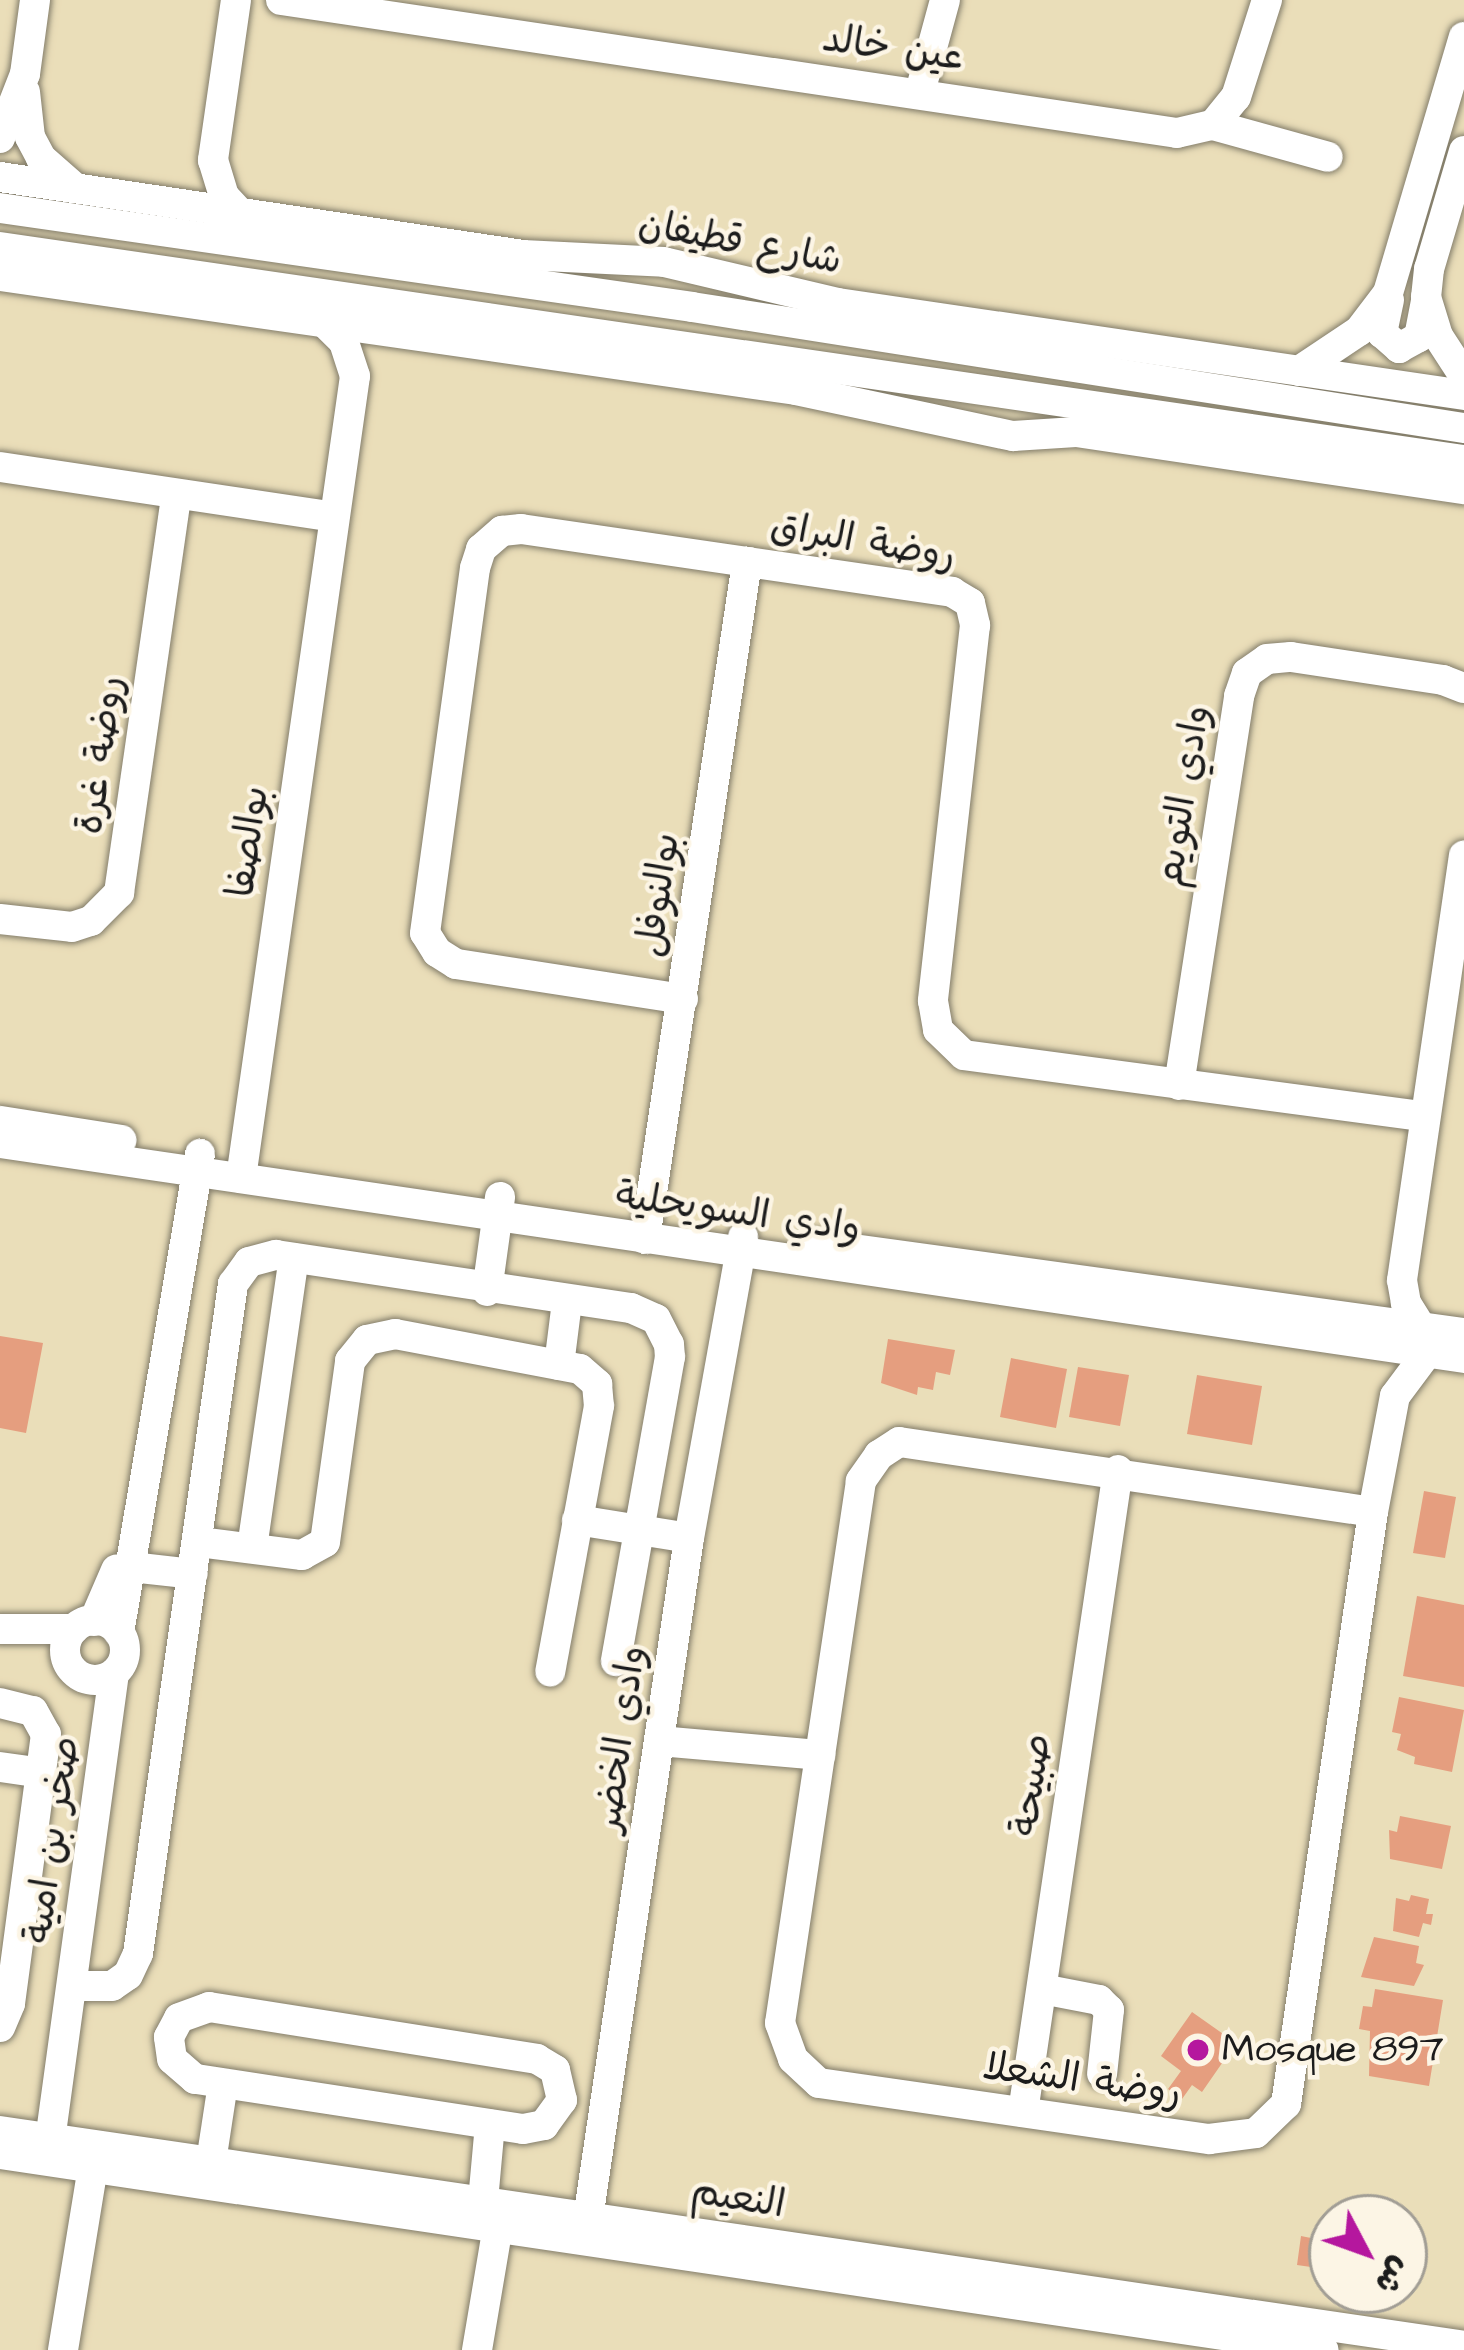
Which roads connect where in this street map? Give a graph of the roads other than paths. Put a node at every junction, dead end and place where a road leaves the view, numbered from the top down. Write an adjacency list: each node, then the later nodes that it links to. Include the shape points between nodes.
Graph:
1 (35, 0): 7 (street)
2 (236, 0): 13 (street)
3 (280, 0): 8 (street, عين خالد)
4 (945, 0): 8 (street)
5 (1268, 0): 9 (street, via 1236,97)
6 (1464, 37): 21 (street)
7 (25, 74): 10 (street); 15 (street, via 30,137 57,176)
8 (920, 92): 9 (street, عين خالد, via 1177,133)
9 (1213, 125): 12 (street, عين خالد)
10 (0, 138)
11 (1464, 151): 23 (street)
12 (1328, 157)
13 (213, 160): 16 (street); 18 (street, via 218,185)
14 (0, 177): 15 (street, شارع قطيفان)
15 (77, 189): 16 (street, شارع قطيفان)
16 (177, 205): 18 (street, شارع قطيفان)
17 (0, 208): 24 (street, شارع قطيفان)
18 (242, 215): 20 (street, شارع قطيفان)
19 (0, 248): 30 (street)
20 (562, 260): 24 (street); 27 (street, شارع قطيفان, via 664,262 838,303)
21 (1398, 271): 23 (street, via 1382,325 1391,346 1419,337); 27 (street, via 1359,332)
22 (0, 276): 25 (street)
23 (1426, 297): 29 (street, via 1438,336)
24 (692, 307): 32 (street, شارع قطيفان)
25 (327, 326): 26 (street); 28 (street, via 350,352)
26 (394, 334): 28 (street); 33 (street, via 796,390 1013,436)
27 (1299, 371): 31 (street, شارع قطيفان)
28 (355, 376): 38 (street, بوالصفا)
29 (1464, 376)
30 (960, 385): 33 (street); 34 (street)
31 (1464, 394)
32 (1464, 428)
33 (1076, 432): 36 (street)
34 (1464, 460)
35 (0, 467): 37 (street)
36 (1464, 489)
37 (176, 495): 38 (street); 42 (street, روضة غرة, via 119,893 91,921 72,927)
38 (334, 517): 49 (street, بوالصفا)
39 (747, 562): 43 (street, بوالنوفل); 43 (street, روضة البراق, via 512,528 487,542 475,568 424,921 430,943 467,966); 44 (street, روضة البراق, via 952,592 974,610 933,1000 944,1040 976,1060)
40 (1464, 688): 44 (street, وادي التويم, via 1291,657 1267,658 1247,673)
41 (1464, 856): 45 (street)
42 (0, 919)
43 (683, 999): 51 (street, بوالنوفل)
44 (1178, 1085): 45 (street, روضة البراق)
45 (1424, 1116): 54 (street)
46 (0, 1121): 48 (street, وادي السويحلية)
47 (0, 1143): 48 (street, وادي السويحلية)
48 (189, 1160): 49 (street, وادي السويحلية); 70 (street); 73 (street, via 118,1564)
49 (242, 1168): 50 (street, وادي السويحلية)
50 (499, 1207): 51 (street, وادي السويحلية); 55 (street)
51 (647, 1229): 52 (street, وادي السويحلية)
52 (742, 1243): 57 (street, وادي السويحلية); 67 (street, وادي الخضر)
53 (294, 1258): 55 (street); 68 (street, via 257,1257 233,1284); 69 (street)
54 (1402, 1280): 57 (street); 59 (street)
55 (487, 1291): 56 (street)
56 (568, 1302): 61 (street); 66 (street, via 644,1312 669,1344)
57 (1373, 1332): 59 (street, وادي السويحلية); 62 (street)
58 (1464, 1333): 59 (street, وادي السويحلية)
59 (1423, 1338): 60 (street, وادي السويحلية); 62 (street, روضة الشعلا)
60 (1464, 1358)
61 (559, 1365): 65 (street, via 590,1375 600,1395); 69 (street, via 395,1334 368,1340 350,1361 325,1542 302,1555)
62 (1395, 1396): 64 (street, روضة الشعلا)
63 (1118, 1470): 64 (street, روضة الشعلا); 80 (street, روضة الشعلا, via 899,1442 879,1455 861,1481); 86 (street, صبيحة)
64 (1373, 1512): 90 (street, روضة الشعلا, via 1286,2104 1256,2133 1209,2139)
65 (578, 1520): 66 (street); 76 (street)
66 (636, 1529): 67 (street); 75 (street)
67 (689, 1538): 79 (street, وادي الخضر)
68 (199, 1542): 69 (street); 71 (street)
69 (253, 1548)
70 (131, 1567): 71 (street); 73 (street)
71 (193, 1574): 85 (street, via 138,1954 112,1986)
72 (0, 1629): 73 (street)
73 (88, 1634): 74 (street); 77 (street, via 73,1671); 77 (street, via 124,1649)
74 (0, 1643)
75 (616, 1661)
76 (550, 1672)
77 (102, 1676): 85 (street, صخر بن امية); 93 (street, صخر بن امية)
78 (0, 1703): 82 (street, via 40,1717)
79 (660, 1741): 80 (street); 98 (street, وادي الخضر)
80 (820, 1755): 90 (street, روضة الشعلا, via 780,2023 793,2059 819,2083)
81 (0, 1767): 82 (street)
82 (41, 1773): 84 (street)
83 (0, 1831): 84 (street)
84 (32, 1835): 87 (street, via 10,2005)
85 (72, 1986): 93 (street, صخر بن امية)
86 (1042, 1989): 88 (street, via 1099,2000 1109,2010); 90 (street, صبيحة)
87 (0, 2026)
88 (1102, 2074)
89 (223, 2084): 91 (street); 91 (street, via 185,2075 172,2059 173,2027 188,2012 209,2007 537,2059 555,2070 562,2100 553,2119 534,2129); 96 (street)
90 (1023, 2112)
91 (490, 2124): 97 (street)
92 (0, 2131): 93 (street, النعيم)
93 (42, 2149): 94 (street, النعيم); 95 (street, النعيم)
94 (0, 2154)
95 (95, 2156): 96 (street, النعيم); 97 (street, النعيم); 101 (street)
96 (211, 2162): 97 (street, النعيم)
97 (494, 2210): 98 (street, النعيم); 102 (street)
98 (587, 2227): 99 (street, النعيم)
99 (1247, 2334): 100 (street, النعيم); 103 (street, النعيم)
100 (1464, 2346)
101 (63, 2350)
102 (477, 2350)
103 (1324, 2350)

